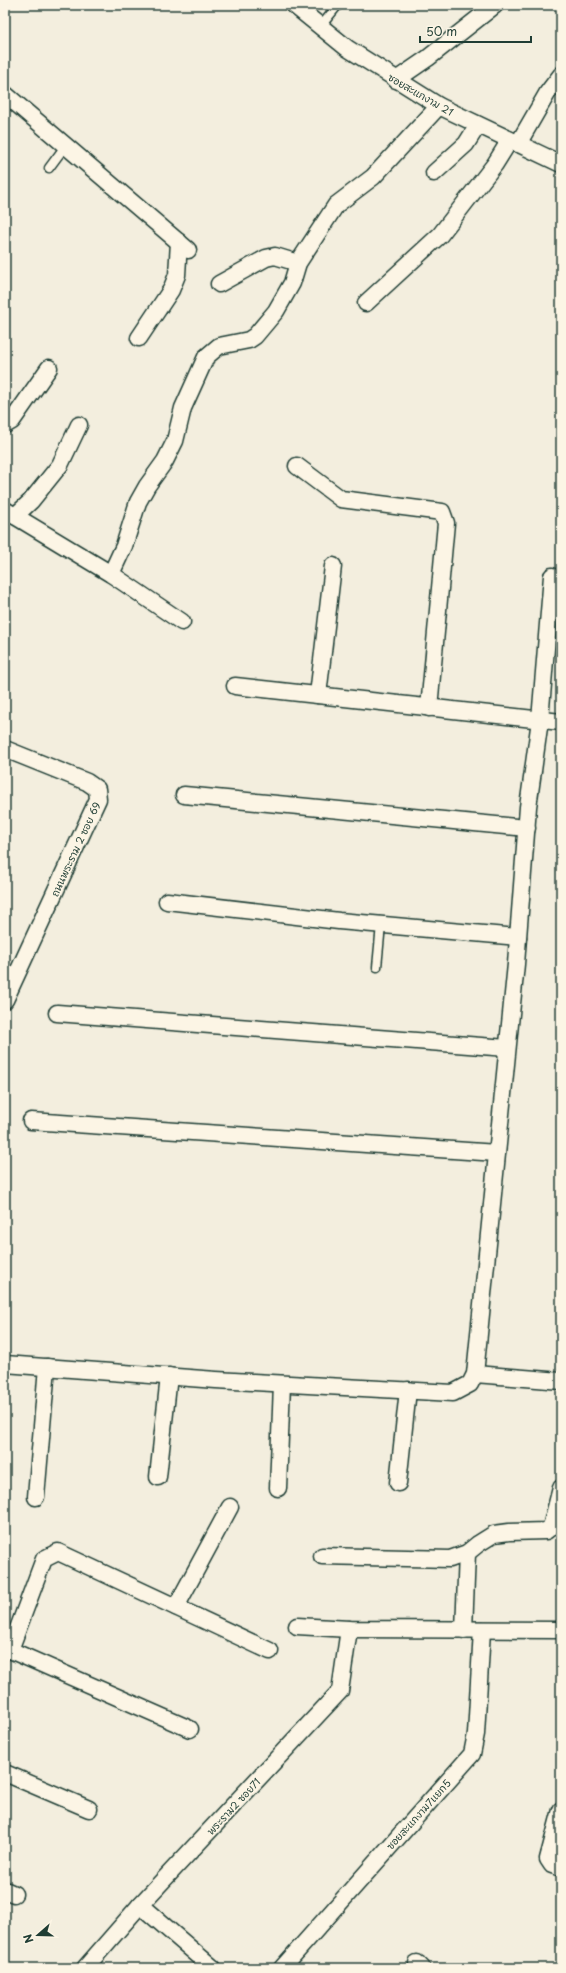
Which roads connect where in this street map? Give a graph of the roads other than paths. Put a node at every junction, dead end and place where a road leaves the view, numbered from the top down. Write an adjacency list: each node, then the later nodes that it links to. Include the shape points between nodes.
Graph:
1 (294, 5): 4 (street, ซอยสะแกงาม 21)
2 (338, 5): 4 (lane)
3 (494, 5): 6 (street)
4 (321, 26): 6 (street, ซอยสะแกงาม 21, via 347,48)
5 (561, 75): 10 (street)
6 (396, 80): 8 (street, ซอยสะแกงาม 21)
7 (5, 94): 11 (street)
8 (439, 106): 9 (street, ซอยสะแกงาม 21); 15 (street, via 373,178 336,205)
9 (478, 124): 10 (street, ซอยสะแกงาม 21); 14 (street, via 466,144)
10 (514, 142): 12 (street, ซอยสะแกงาม 21); 17 (street, via 440,235)
11 (66, 145): 13 (lane); 18 (street, via 183,246 177,276 171,290)
12 (561, 164)
13 (49, 168)
14 (434, 173)
15 (298, 263): 16 (street, via 275,256 266,258); 25 (street, via 292,283 276,311 255,336 249,340 219,346 206,357 183,408 175,440 138,502 124,546)
16 (219, 284)
17 (366, 303)
18 (140, 338)
19 (49, 368): 20 (street, via 12,421)
20 (5, 425)
21 (79, 425): 23 (street, via 60,465 32,501)
22 (297, 466): 30 (street, via 341,499 442,512 445,517)
23 (8, 513): 25 (street)
24 (333, 566): 29 (street)
25 (111, 574): 27 (street)
26 (552, 576): 31 (street)
27 (182, 622)
28 (235, 686): 29 (street)
29 (318, 695): 30 (street)
30 (429, 708): 31 (street)
31 (540, 720): 32 (street); 35 (street)
32 (561, 722)
33 (5, 749): 40 (street, ถนนพระราม 2 ซอย 69, via 87,782 98,789 98,799)
34 (184, 795): 35 (street)
35 (527, 828): 38 (street)
36 (167, 902): 37 (street)
37 (380, 925): 38 (street); 39 (lane)
38 (518, 937): 42 (street)
39 (377, 967)
40 (5, 1000)
41 (57, 1014): 42 (street)
42 (507, 1048): 44 (street)
43 (31, 1121): 44 (street)
44 (497, 1153): 47 (street)
45 (5, 1364): 46 (street)
46 (47, 1367): 48 (street); 56 (street)
47 (475, 1374): 49 (street); 51 (street, via 470,1384 453,1393)
48 (169, 1376): 50 (street); 52 (street)
49 (561, 1382)
50 (282, 1384): 51 (street); 54 (street)
51 (408, 1390): 53 (street)
52 (158, 1477)
53 (398, 1483)
54 (278, 1488)
55 (560, 1488): 58 (street, via 550,1527 546,1531 494,1534)
56 (36, 1498)
57 (230, 1507): 60 (street)
58 (467, 1552): 59 (street, via 450,1559); 63 (street)
59 (322, 1556)
60 (176, 1607): 66 (street, via 58,1552 44,1559); 67 (street)
61 (297, 1626): 62 (street)
62 (349, 1629): 63 (street); 73 (street, พระราม2 ซอย71, via 340,1691)
63 (464, 1630): 64 (street)
64 (482, 1630): 65 (street); 76 (street, ซอยสะแกงาม7แยก5, via 476,1734 472,1754)
65 (561, 1630)
66 (8, 1649): 68 (street)
67 (270, 1651)
68 (190, 1729)
69 (5, 1773): 70 (street)
70 (89, 1809)
71 (561, 1810): 72 (street, via 548,1859 552,1865)
72 (561, 1868)
73 (140, 1905): 74 (street, พระราม2 ซอย71); 75 (street)
74 (85, 1968)
75 (213, 1968)
76 (282, 1968)

